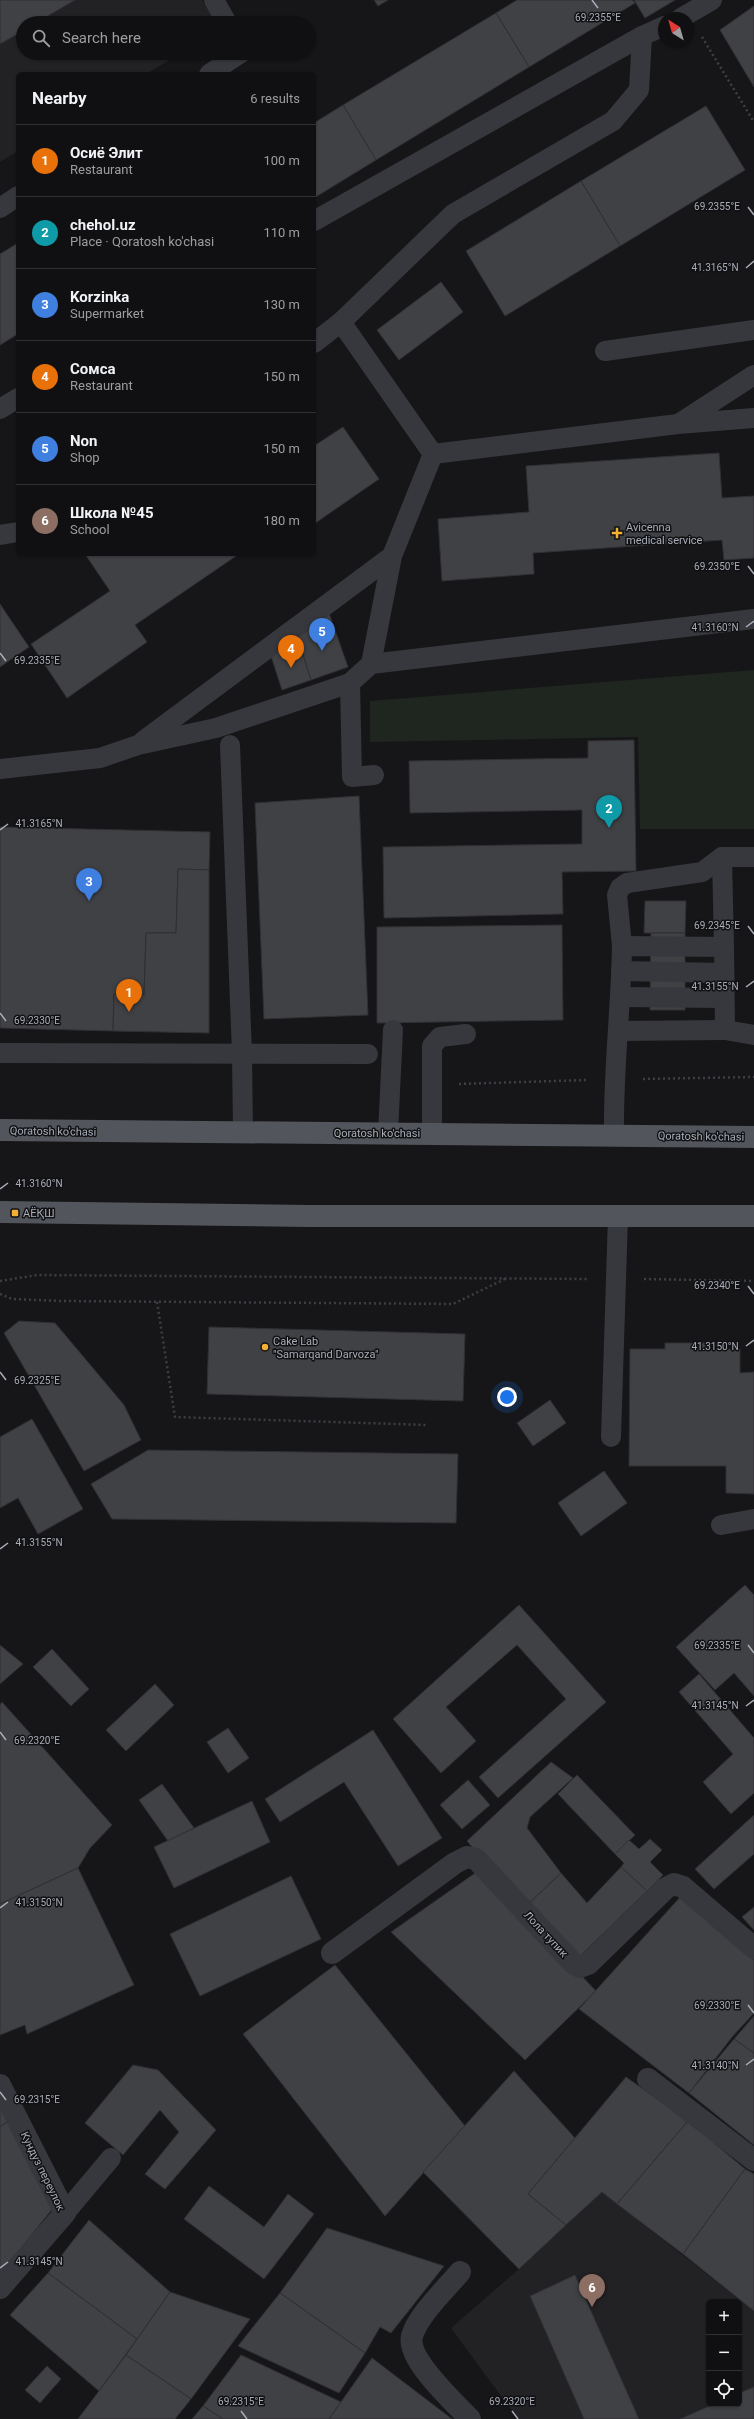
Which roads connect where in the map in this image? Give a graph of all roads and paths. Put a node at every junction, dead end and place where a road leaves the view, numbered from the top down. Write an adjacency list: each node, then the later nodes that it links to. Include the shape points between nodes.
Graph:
1 (214, 0): 4 (lane)
2 (712, 0): 3 (lane)
3 (692, 12)
4 (223, 16)
5 (658, 29): 7 (lane)
6 (694, 30): 10 (path)
7 (642, 36): 13 (lane); 14 (lane, via 639,90 613,121 453,214)
8 (230, 60): 9 (lane)
9 (212, 72)
10 (754, 122)
11 (16, 197): 12 (lane)
12 (0, 208)
13 (316, 220)
14 (341, 322): 16 (lane); 23 (lane)
15 (754, 330): 17 (lane)
16 (316, 341)
17 (605, 351)
18 (754, 375): 22 (lane)
19 (16, 399): 20 (lane)
20 (0, 409)
21 (754, 418): 22 (lane)
22 (678, 424): 23 (lane)
23 (433, 454): 26 (lane)
24 (16, 532): 25 (lane)
25 (0, 535)
26 (392, 556): 28 (lane); 30 (lane)
27 (754, 619): 28 (lane)
28 (371, 664): 29 (lane)
29 (350, 682): 30 (lane, via 216,728); 33 (lane, via 352,777)
30 (138, 745): 32 (lane, via 100,758)
31 (230, 745): 48 (lane)
32 (0, 769)
33 (374, 775)
34 (722, 857): 35 (lane); 36 (lane, via 702,872 627,883 620,888 617,895); 37 (lane)
35 (754, 857)
36 (622, 946): 37 (lane); 38 (lane)
37 (724, 947): 39 (lane)
38 (621, 971): 39 (lane); 40 (lane)
39 (724, 973): 41 (lane)
40 (621, 997): 41 (lane); 44 (lane)
41 (723, 998): 43 (lane)
42 (393, 1030): 55 (lane)
43 (725, 1030): 44 (lane); 46 (lane)
44 (618, 1031): 51 (lane)
45 (466, 1034): 52 (lane, via 440,1037 432,1046)
46 (754, 1035)
47 (0, 1053): 48 (lane)
48 (242, 1053): 49 (lane); 54 (lane)
49 (368, 1054)
50 (754, 1078): 51 (path)
51 (614, 1079): 52 (path); 57 (lane)
52 (433, 1085): 56 (lane)
53 (0, 1130): 54 (main road, Qoratosh ko'chasi)
54 (243, 1133): 55 (main road, Qoratosh ko'chasi)
55 (388, 1133): 56 (main road, Qoratosh ko'chasi)
56 (432, 1134): 57 (main road, Qoratosh ko'chasi)
57 (614, 1134): 58 (main road, Qoratosh ko'chasi)
58 (754, 1137)
59 (0, 1212): 60 (main road)
60 (618, 1216): 61 (main road); 63 (lane)
61 (754, 1216)
62 (507, 1278): 63 (path); 64 (path, via 37,1275); 67 (path, via 453,1304)
63 (616, 1279): 65 (path); 69 (lane)
64 (0, 1280)
65 (754, 1281)
66 (0, 1294): 67 (path, via 12,1299)
67 (157, 1302): 68 (path, via 175,1417)
68 (427, 1425)
69 (611, 1437)
70 (754, 1519): 71 (lane)
71 (721, 1525)
72 (754, 1948): 73 (street, Лола тупик, via 683,1887 674,1884 666,1888 588,1964 580,1967 572,1963 476,1859 467,1857 455,1863)
73 (332, 1953)
74 (648, 2078): 77 (street)
75 (0, 2085): 78 (street, Кундуз переулок)
76 (111, 2158): 78 (lane)
77 (754, 2160)
78 (65, 2213): 80 (street, Кундуз переулок)
79 (460, 2272): 81 (street, via 418,2324 412,2337 413,2353 433,2380)
80 (0, 2288)
81 (470, 2419)

